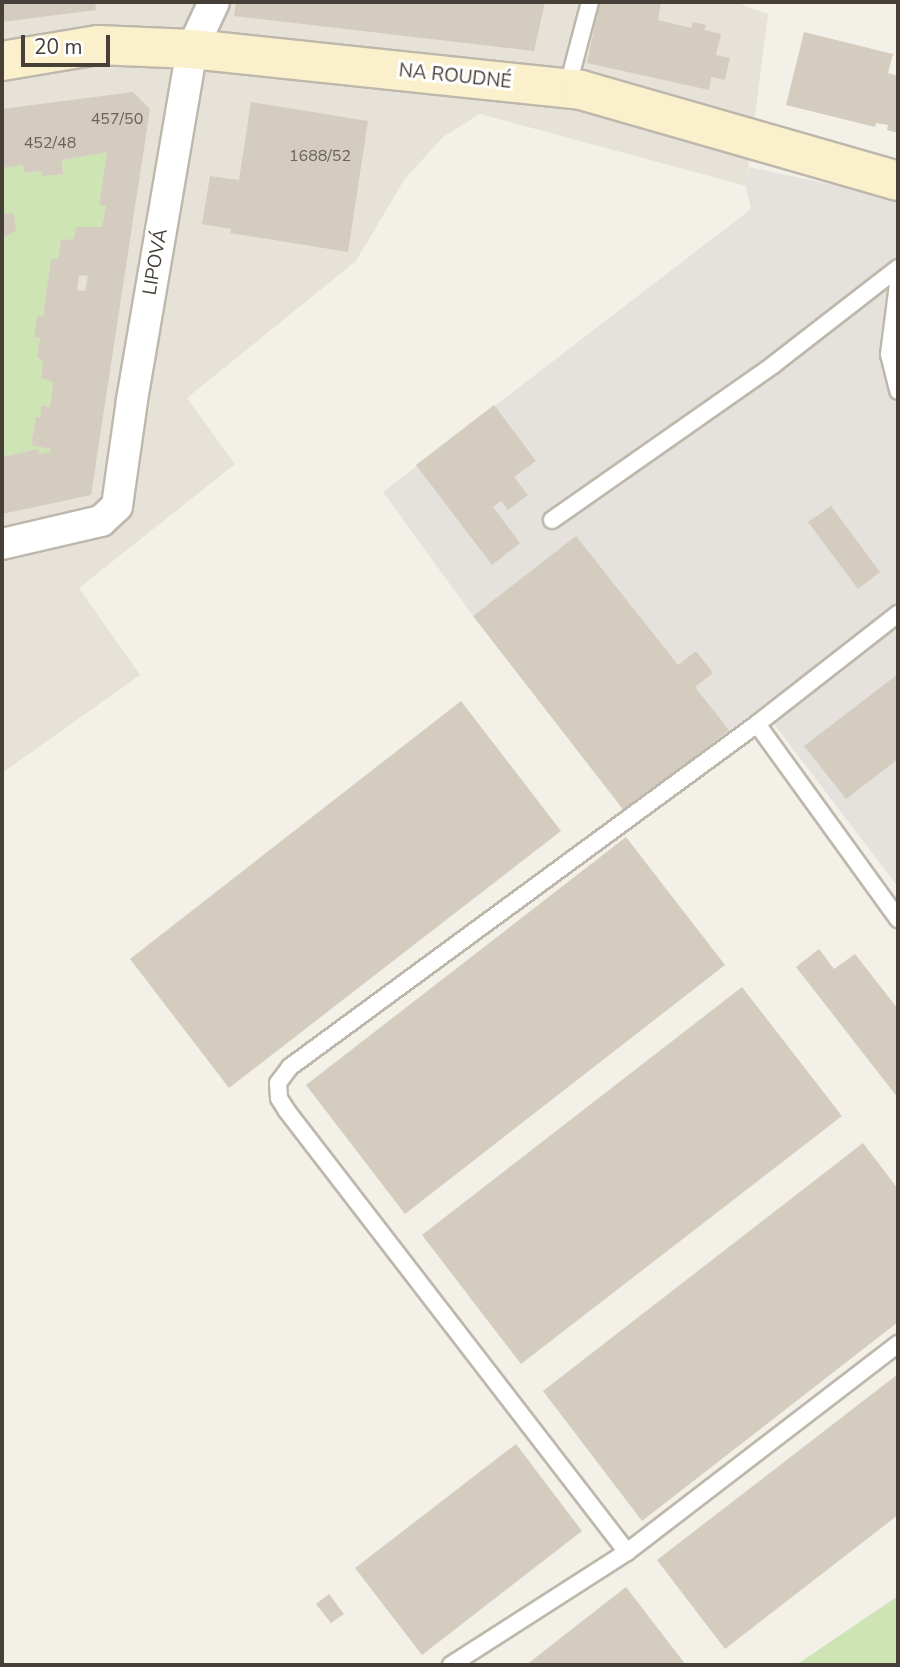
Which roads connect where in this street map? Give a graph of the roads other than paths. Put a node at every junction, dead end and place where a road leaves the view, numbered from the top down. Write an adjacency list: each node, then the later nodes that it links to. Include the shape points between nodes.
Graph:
1 (214, 2): 3 (street, LIPOVÁ)
2 (590, 2): 5 (lane)
3 (192, 49): 4 (street, NA ROUDNÉ, via 98,45); 5 (street, NA ROUDNÉ); 11 (street, LIPOVÁ, via 117,506 101,521)
4 (2, 61)
5 (567, 89): 6 (street, NA ROUDNÉ)
6 (898, 181)
7 (898, 268): 10 (lane, via 773,365)
8 (898, 284): 9 (lane, via 889,354)
9 (898, 391)
10 (552, 520)
11 (2, 544)
12 (898, 614): 13 (lane)
13 (757, 724): 14 (lane); 16 (lane, via 290,1067 278,1083 279,1098 287,1111)
14 (898, 919)
15 (898, 1343): 16 (lane)
16 (627, 1552): 17 (lane)
17 (451, 1665)

